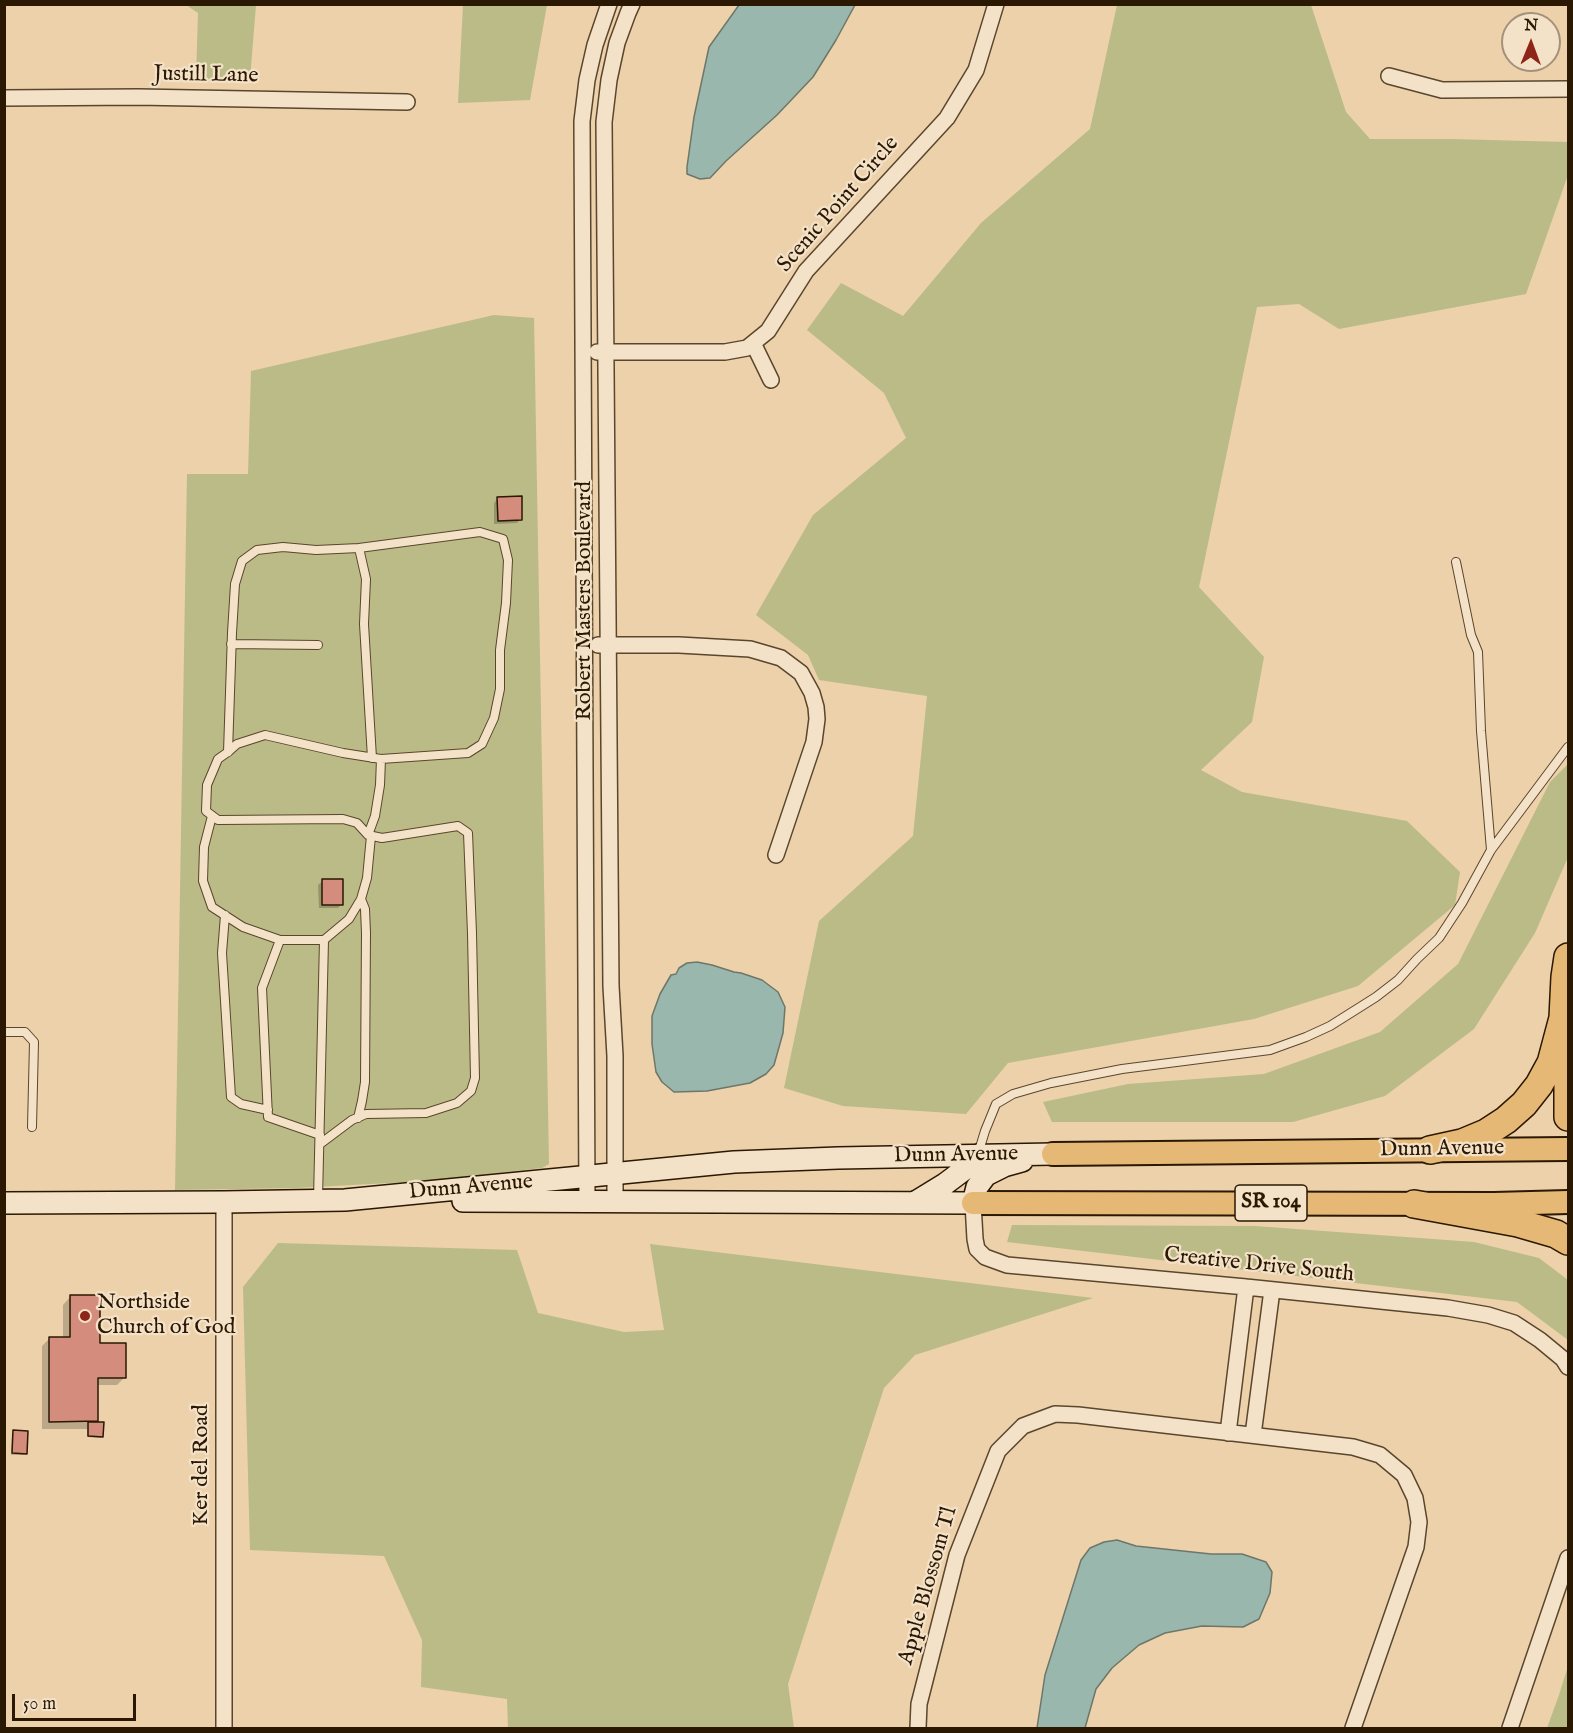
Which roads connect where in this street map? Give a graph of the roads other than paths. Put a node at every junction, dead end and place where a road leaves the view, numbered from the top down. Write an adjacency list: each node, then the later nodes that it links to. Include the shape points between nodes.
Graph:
1 (609, 4): 9 (street, Robert Masters Boulevard, via 595,45 582,121)
2 (633, 4): 10 (street, Robert Masters Boulevard, via 617,43 604,122)
3 (996, 4): 8 (street, Scenic Point Circle, via 976,70 947,118 806,271 768,331)
4 (1389, 76): 5 (street, via 1442,90)
5 (1569, 89)
6 (4, 98): 7 (street, Justill Lane)
7 (407, 102)
8 (753, 343): 10 (street, Scenic Point Circle, via 724,352); 11 (street)
9 (583, 352): 10 (street, Scenic Point Circle); 16 (street, Robert Masters Boulevard)
10 (606, 352): 17 (street, Robert Masters Boulevard)
11 (771, 380)
12 (359, 548): 14 (lane, via 283,547 257,550 242,561); 20 (lane, via 366,579 364,624); 21 (lane, via 480,532 503,539 508,560 500,688 494,718 482,744 468,753)
13 (1456, 562): 24 (lane, via 1478,652)
14 (231, 644): 15 (lane); 19 (lane)
15 (318, 645)
16 (585, 645): 17 (street); 43 (street, Robert Masters Boulevard)
17 (608, 645): 25 (street, via 750,649 781,658 801,673 816,707 814,742); 42 (street, Robert Masters Boulevard)
18 (1569, 747): 24 (lane)
19 (228, 752): 20 (lane, via 237,744 265,735); 22 (lane, via 218,759 207,785 207,811)
20 (372, 758): 21 (lane)
21 (381, 759): 23 (lane, via 380,785)
22 (212, 816): 23 (lane, via 218,820 343,819 357,824); 27 (lane, via 204,847 203,881 212,907)
23 (369, 835): 26 (lane, via 367,878); 35 (lane, via 382,838 458,826 468,832 475,1078 471,1091 446,1108 426,1113 366,1114)
24 (1491, 850): 41 (lane, via 1439,938 1398,980 1353,1013 1270,1050 1122,1069 1013,1094 996,1104)
25 (776, 855)
26 (361, 899): 29 (lane, via 349,919); 35 (lane, via 366,933 365,1082)
27 (225, 915): 28 (lane, via 243,927); 33 (lane, via 222,953 231,1097 241,1104)
28 (280, 940): 29 (lane); 33 (lane, via 262,988)
29 (324, 940): 37 (lane)
30 (1569, 957): 31 (highway)
31 (1563, 1018): 34 (highway); 39 (highway, via 1551,1063 1524,1104 1486,1133)
32 (4, 1032): 36 (lane, via 26,1032 34,1042)
33 (268, 1110): 37 (lane, via 268,1116)
34 (1569, 1117)
35 (358, 1118): 37 (lane)
36 (32, 1127)
37 (320, 1139): 45 (lane)
38 (1569, 1149): 39 (main road, Dunn Avenue / SR 104)
39 (1430, 1150): 40 (main road, Dunn Avenue / SR 104)
40 (1053, 1154): 41 (main road, Dunn Avenue / SR 104); 52 (main road, via 1004,1166 986,1175 977,1187)
41 (978, 1155): 42 (main road, Dunn Avenue / SR 104, via 745,1162); 51 (main road, via 945,1184)
42 (615, 1174): 43 (main road, Dunn Avenue / SR 104); 48 (street, Robert Masters Boulevard)
43 (587, 1177): 44 (main road, Dunn Avenue / SR 104); 47 (street, Robert Masters Boulevard)
44 (345, 1200): 45 (main road, Dunn Avenue / SR 104); 47 (main road, Dunn Avenue / SR 104)
45 (318, 1201): 46 (main road, Dunn Avenue / SR 104)
46 (224, 1202): 50 (main road, Dunn Avenue / SR 104); 61 (street, Ker del Road)
47 (587, 1202): 48 (main road, Dunn Avenue / SR 104)
48 (615, 1202): 51 (main road, Dunn Avenue / SR 104)
49 (1569, 1202): 53 (main road, Dunn Avenue / SR 104)
50 (4, 1203)
51 (914, 1203): 52 (main road, Dunn Avenue / SR 104)
52 (973, 1203): 53 (main road, Dunn Avenue / SR 104); 55 (street, Creative Drive South, via 978,1249 985,1257 1006,1265)
53 (1414, 1204): 54 (highway, via 1518,1223)
54 (1569, 1241)
55 (1246, 1287): 56 (street, Creative Drive South); 58 (street)
56 (1272, 1290): 57 (street, Creative Drive South, via 1488,1315 1532,1334); 59 (street)
57 (1569, 1367)
58 (1228, 1432): 59 (street, Apple Blossom Tl); 62 (street, Apple Blossom Tl, via 1055,1414 1023,1426 998,1451 957,1555 919,1704)
59 (1253, 1436): 63 (street, Apple Blossom Tl, via 1353,1447 1380,1455 1404,1475 1415,1498 1419,1522 1416,1546)
60 (1569, 1558): 64 (street)
61 (224, 1728)
62 (918, 1728)
63 (1353, 1728)
64 (1510, 1728)

